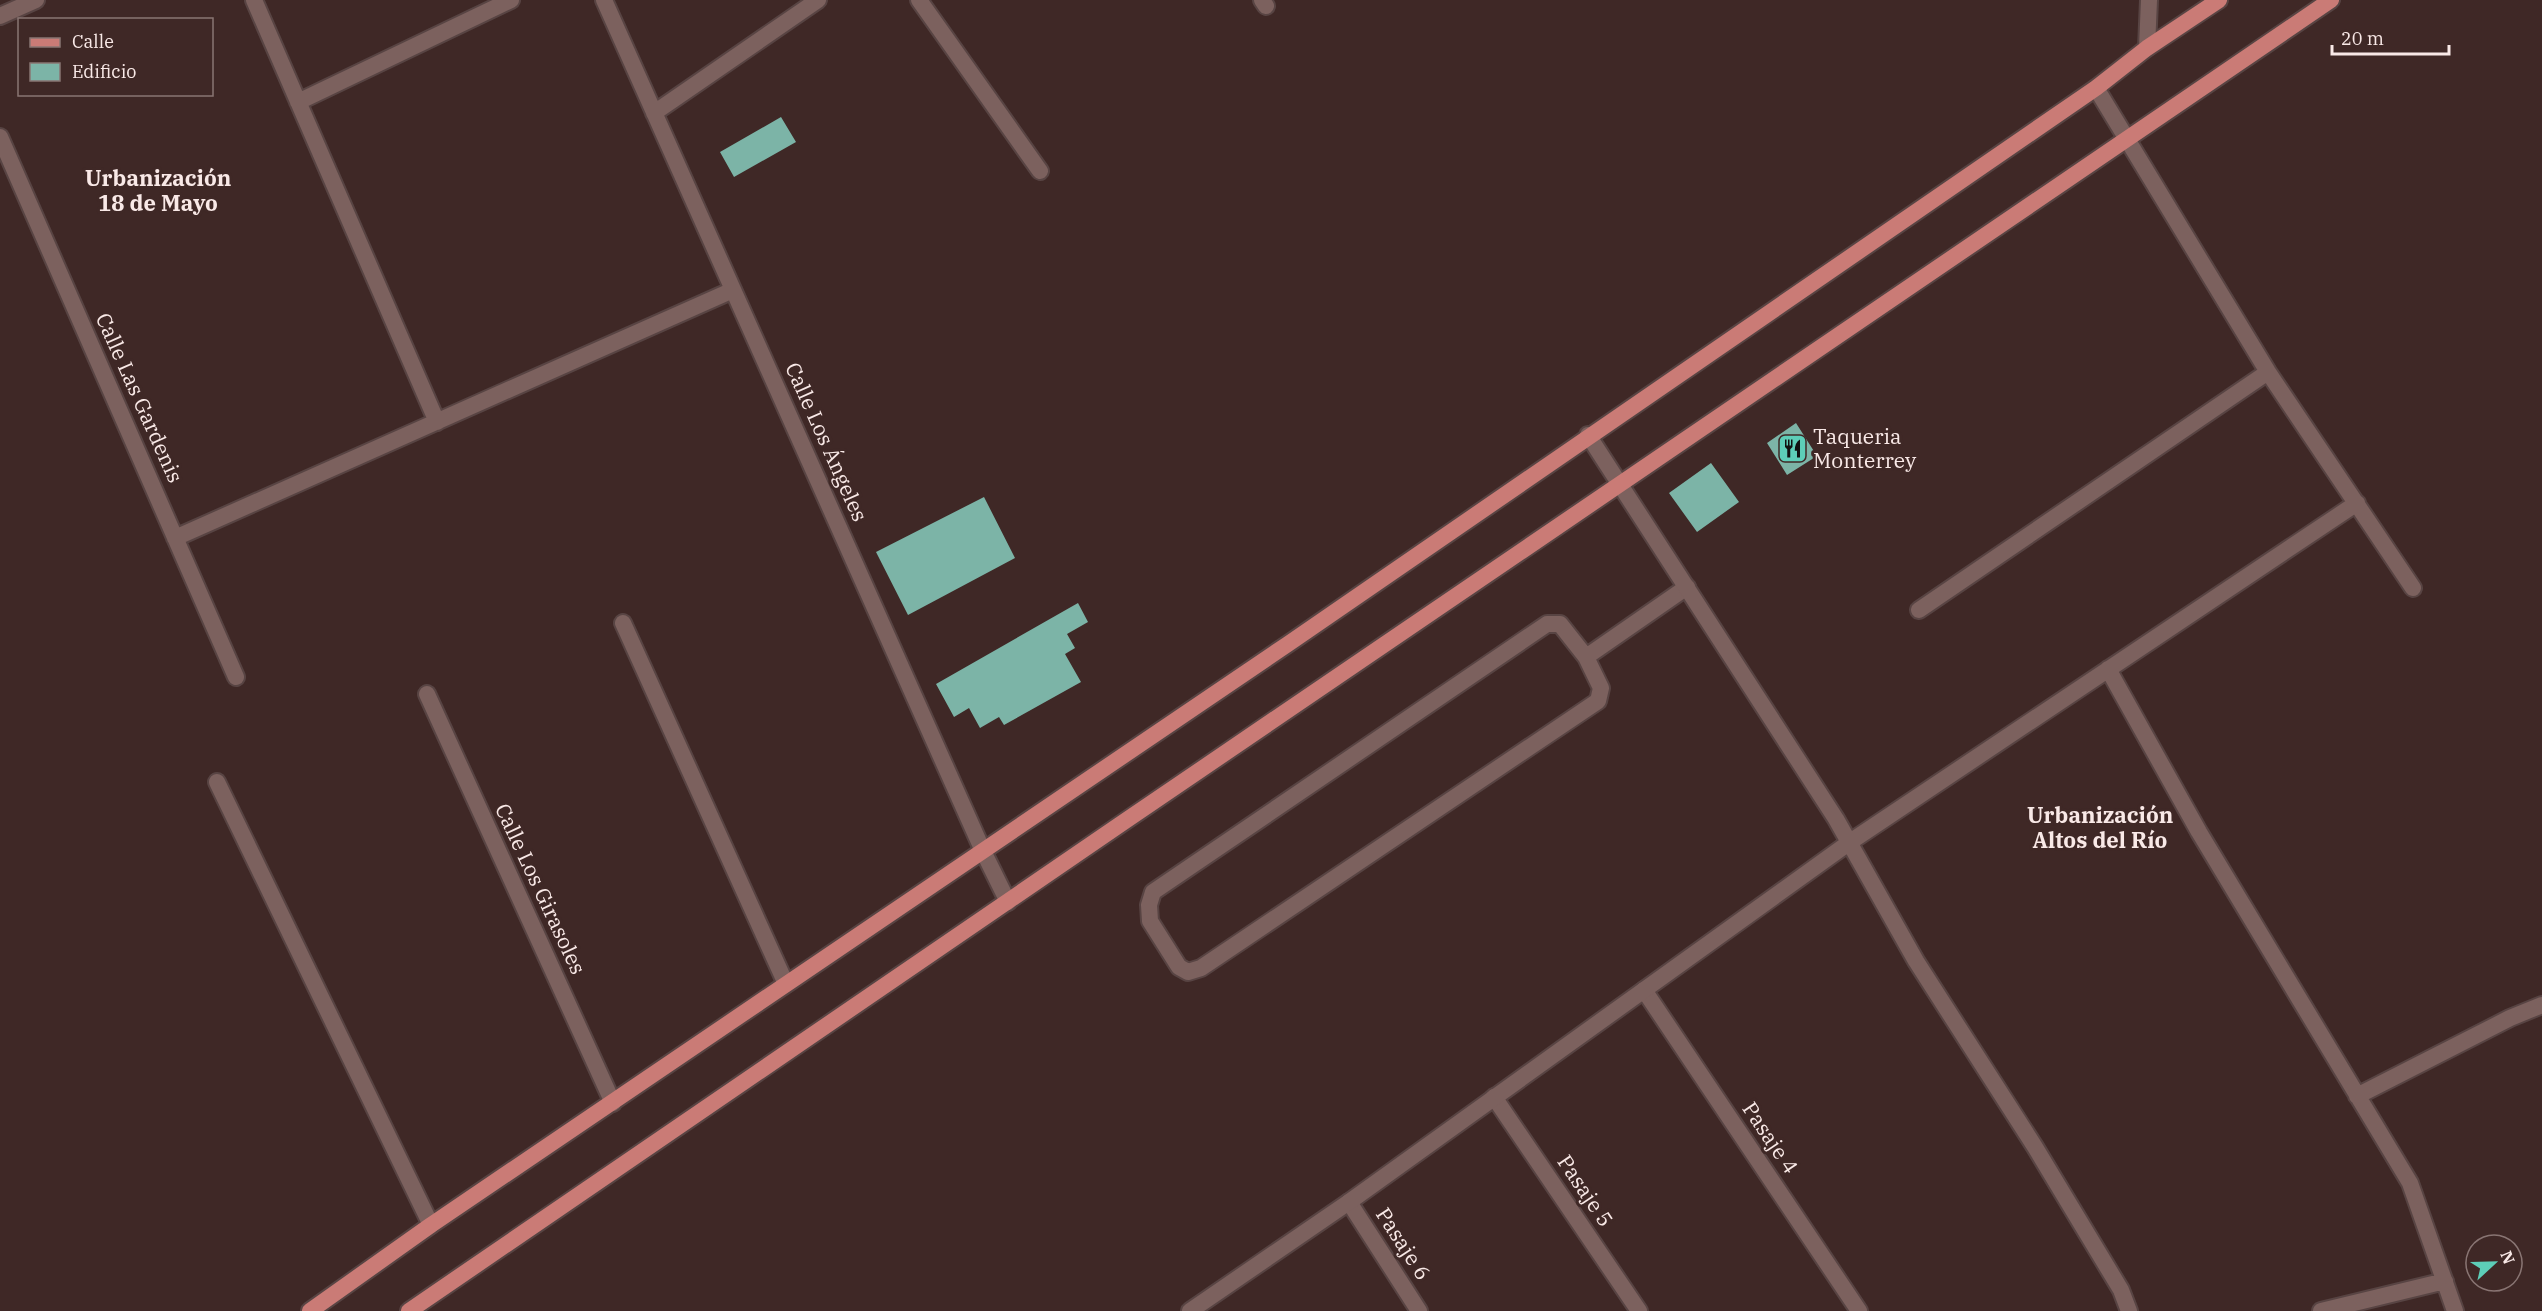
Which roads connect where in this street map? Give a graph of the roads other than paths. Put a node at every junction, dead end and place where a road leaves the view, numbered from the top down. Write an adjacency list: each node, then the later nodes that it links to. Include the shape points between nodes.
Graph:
1 (36, 0): 10 (street)
2 (254, 0): 13 (street)
3 (511, 0): 13 (street)
4 (604, 0): 14 (street, Calle Los Ángeles)
5 (818, 0): 14 (street)
6 (919, 0): 17 (street)
7 (2149, 0): 11 (street)
8 (2219, 0): 11 (main road)
9 (2331, 0): 16 (main road)
10 (0, 16)
11 (2147, 48): 12 (main road)
12 (2096, 87): 16 (street); 21 (main road)
13 (298, 102): 20 (street)
14 (654, 113): 18 (street, Calle Los Ángeles)
15 (0, 137): 24 (street, Calle Las Gardenis)
16 (2129, 139): 19 (street); 22 (main road)
17 (1040, 171)
18 (733, 290): 20 (street); 35 (street, Calle Los Ángeles)
19 (2268, 372): 23 (street); 27 (street)
20 (437, 422): 24 (street)
21 (1588, 435): 22 (street); 35 (main road)
22 (1621, 486): 25 (street); 36 (main road)
23 (2357, 503): 26 (street); 30 (street)
24 (175, 538): 31 (street, Calle Las Gardenis)
25 (1687, 587): 29 (street); 34 (street)
26 (2413, 588)
27 (1919, 610)
28 (623, 622): 37 (street)
29 (1586, 657): 29 (street, via 1560,624 1547,624 1153,892 1150,921 1179,967 1188,972 1201,968 1598,701 1601,688)
30 (2108, 669): 34 (street); 40 (street, via 2199,832)
31 (236, 677)
32 (427, 694): 42 (street, Calle Los Girasoles)
33 (217, 782): 44 (street)
34 (1850, 842): 38 (street); 52 (street, via 1916,961 2035,1147 2121,1290)
35 (983, 851): 36 (street, Calle Los Ángeles); 37 (main road)
36 (1008, 902): 47 (main road)
37 (786, 984): 42 (main road)
38 (1644, 990): 41 (street); 51 (street, Pasaje 4)
39 (2542, 1005): 40 (street)
40 (2357, 1096): 45 (street, via 2410,1183)
41 (1494, 1097): 43 (street); 50 (street, Pasaje 5)
42 (613, 1103): 44 (main road)
43 (1349, 1202): 48 (street); 49 (street, Pasaje 6)
44 (431, 1226): 46 (main road)
45 (2445, 1281): 53 (street); 54 (street)
46 (310, 1311)
47 (409, 1311)
48 (1190, 1311)
49 (1419, 1311)
50 (1638, 1311)
51 (1859, 1311)
52 (2129, 1311)
53 (2321, 1311)
54 (2455, 1311)

